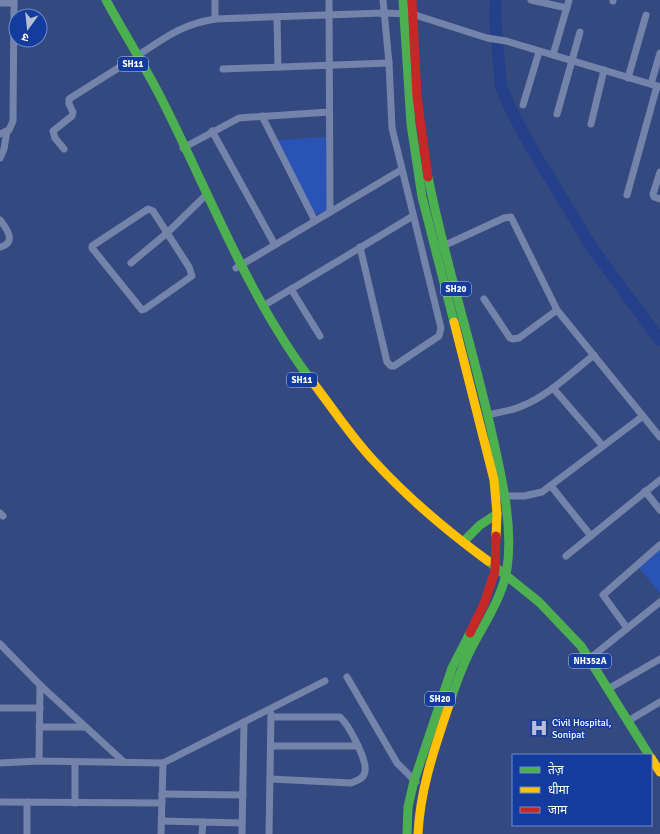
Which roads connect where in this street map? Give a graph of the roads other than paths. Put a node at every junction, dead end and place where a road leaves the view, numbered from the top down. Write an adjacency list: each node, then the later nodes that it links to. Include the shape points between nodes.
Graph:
1 (96, 0): 23 (main road, SH11)
2 (106, 0): 23 (main road, SH11)
3 (215, 0): 18 (street)
4 (329, 0): 15 (street)
5 (383, 0): 13 (street)
6 (403, 0): 14 (main road, SH20)
7 (412, 0): 14 (main road, SH20)
8 (531, 0): 12 (street)
9 (569, 0): 12 (street)
10 (14, 2): 11 (street); 38 (street, via 13,121)
11 (0, 3)
12 (567, 8): 22 (street)
13 (383, 13): 14 (street); 15 (street); 25 (street)
14 (408, 13): 20 (street); 55 (main road, SH20, via 418,125 431,194); 58 (main road, SH20, via 414,154)
15 (330, 15): 17 (street); 26 (street)
16 (646, 15): 30 (street)
17 (277, 17): 18 (street); 27 (street)
18 (215, 19): 23 (street, via 179,29)
19 (580, 32): 24 (street)
20 (539, 52): 22 (street); 32 (street)
21 (660, 53): 31 (street)
22 (553, 55): 24 (street)
23 (134, 58): 35 (main road, SH11); 42 (street, via 69,98 73,114 53,132)
24 (572, 61): 29 (street); 34 (street)
25 (389, 63): 26 (street); 44 (street, via 392,128)
26 (329, 66): 27 (street); 33 (street)
27 (278, 67): 28 (street)
28 (223, 69)
29 (604, 70): 30 (street); 37 (street)
30 (628, 78): 31 (street)
31 (656, 86): 46 (street)
32 (523, 105)
33 (329, 112): 36 (street); 49 (street)
34 (558, 114)
35 (164, 116): 41 (main road, SH11); 47 (main road, SH11)
36 (262, 116): 39 (street, via 239,118); 52 (street)
37 (590, 124)
38 (7, 131): 40 (street); 43 (street)
39 (212, 131): 41 (street); 54 (street)
40 (0, 134)
41 (183, 148): 47 (main road, SH11)
42 (64, 149)
43 (0, 158)
44 (401, 170): 49 (street); 50 (street)
45 (660, 173): 48 (street, via 654,196)
46 (627, 195)
47 (204, 197): 53 (street); 60 (main road, SH11)
48 (660, 199)
49 (330, 212): 52 (street)
50 (413, 216): 57 (street); 57 (street, via 441,332 439,336 394,366 387,362)
51 (0, 220): 56 (street, via 7,228 10,241 6,246)
52 (315, 221): 54 (street)
53 (167, 233): 53 (street, via 153,211 148,209 92,246 142,310 192,276); 59 (street)
54 (275, 245): 60 (street)
55 (445, 245): 58 (street); 65 (street, via 511,217); 69 (main road, SH20)
56 (0, 247)
57 (360, 247): 62 (street)
58 (435, 250): 76 (main road, SH20)
59 (131, 263)
60 (238, 267): 61 (main road, SH11)
61 (246, 282): 64 (main road, SH11); 83 (main road, SH11, via 285,358 368,464 406,504 448,540)
62 (291, 289): 64 (street); 66 (street)
63 (484, 299): 65 (street, via 513,339 519,338)
64 (263, 306): 80 (main road, SH11, via 291,354 373,460 411,499)
65 (557, 310): 67 (street)
66 (320, 336)
67 (594, 355): 68 (street); 70 (street)
68 (553, 388): 69 (street, via 522,406); 72 (street)
69 (488, 414): 76 (main road, SH20)
70 (643, 416): 71 (street); 72 (street)
71 (660, 437)
72 (603, 446): 74 (street)
73 (660, 480): 75 (street)
74 (551, 486): 76 (street, via 534,495); 79 (street)
75 (645, 491): 77 (street); 79 (street)
76 (500, 496): 78 (main road, SH20); 84 (main road, SH20, via 508,523)
77 (660, 510)
78 (497, 514): 80 (main road, via 480,525); 83 (main road, SH20)
79 (591, 536): 82 (street)
80 (463, 542): 83 (main road, SH11)
81 (660, 545): 86 (street, via 603,595)
82 (566, 556)
83 (495, 568): 84 (main road, SH11); 114 (main road, SH20, via 484,604 444,690)
84 (508, 577): 88 (main road, NH352A, via 555,618 581,646); 115 (main road, SH20, via 464,664)
85 (660, 602): 86 (street)
86 (627, 628): 88 (street)
87 (0, 644): 92 (street)
88 (589, 659): 93 (main road, NH352A)
89 (660, 659): 93 (street)
90 (347, 677): 114 (street, via 397,763)
91 (325, 682): 97 (street)
92 (40, 685): 96 (street); 102 (street)
93 (608, 689): 99 (main road, NH352A)
94 (660, 702): 99 (street)
95 (0, 708): 96 (street)
96 (40, 708): 101 (street)
97 (271, 709): 98 (street); 100 (street)
98 (271, 718): 103 (street); 104 (street, via 340,717)
99 (628, 721): 105 (main road, NH352A)
100 (244, 722): 111 (street); 117 (street)
101 (40, 727): 102 (street); 107 (street)
102 (85, 727): 109 (street)
103 (271, 746): 104 (street); 113 (street)
104 (358, 746): 113 (street, via 365,772 360,780 351,783)
105 (648, 754)
106 (652, 760): 112 (main road)
107 (39, 761): 108 (street); 110 (street)
108 (75, 762): 109 (street); 120 (street)
109 (124, 762): 111 (street)
110 (0, 763)
111 (163, 763): 116 (street)
112 (660, 772)
113 (270, 779): 129 (street)
114 (414, 781): 115 (street); 130 (main road, SH20, via 408,807)
115 (424, 784): 131 (main road, SH20)
116 (162, 794): 117 (street); 121 (street)
117 (243, 795): 124 (street)
118 (0, 802): 119 (street)
119 (27, 802): 120 (street); 125 (street)
120 (75, 803): 121 (street)
121 (162, 803): 122 (street)
122 (162, 821): 123 (street); 126 (street)
123 (202, 822): 124 (street); 127 (street)
124 (242, 823): 128 (street)
125 (27, 834)
126 (161, 834)
127 (202, 834)
128 (242, 834)
129 (269, 834)
130 (407, 834)
131 (418, 834)

